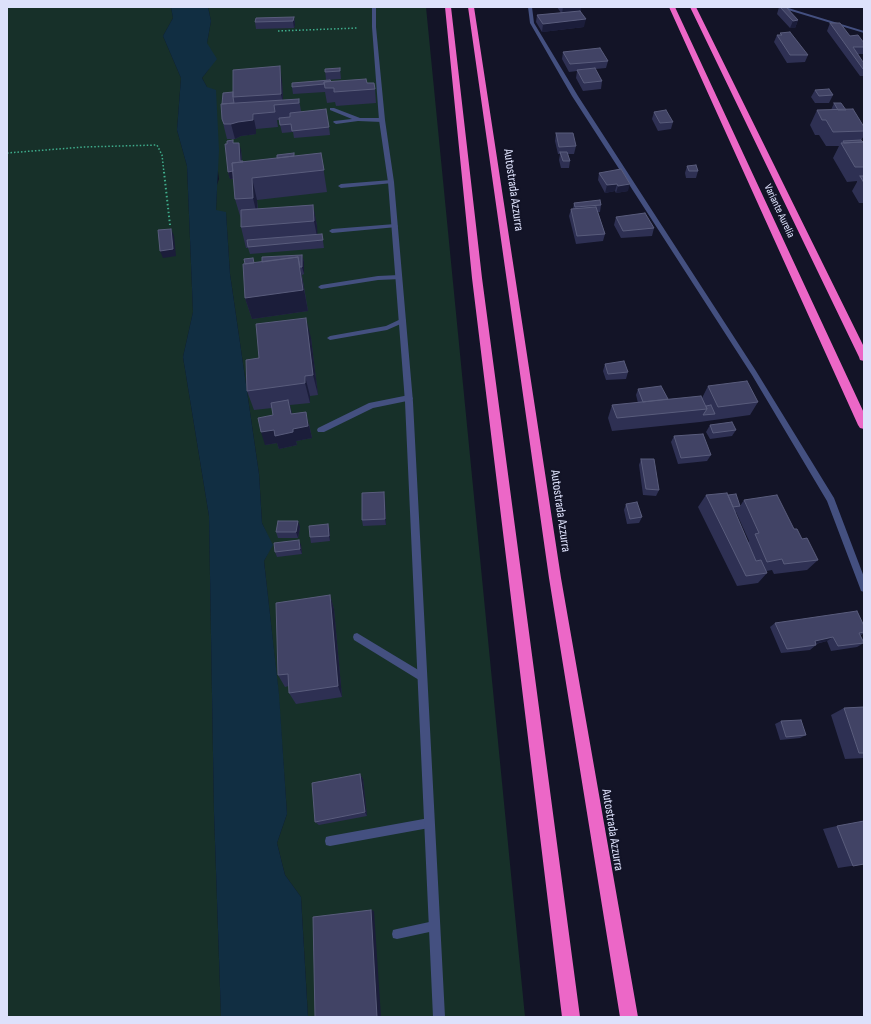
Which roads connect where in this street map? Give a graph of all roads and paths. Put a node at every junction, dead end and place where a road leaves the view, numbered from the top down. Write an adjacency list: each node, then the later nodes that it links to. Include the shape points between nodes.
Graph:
1 (374, 7): 8 (street)
2 (448, 7): 37 (highway, via 477,278)
3 (472, 7): 38 (highway, Autostrada Azzurra, via 555,578)
4 (530, 7): 29 (street, via 532,23 575,96 754,373 831,500)
5 (672, 7): 27 (highway, Variante Aurelia)
6 (693, 7): 25 (highway, Variante Aurelia)
7 (780, 7): 10 (street)
8 (374, 27): 9 (path); 13 (street)
9 (278, 31)
10 (864, 32)
11 (332, 109): 12 (street)
12 (359, 120): 13 (street); 14 (street)
13 (382, 120): 16 (street)
14 (336, 122)
15 (7, 153): 18 (path, via 157,145 162,156)
16 (391, 182): 17 (street); 19 (street)
17 (340, 186)
18 (170, 225)
19 (395, 226): 20 (street); 21 (street)
20 (332, 231)
21 (399, 277): 22 (street); 23 (street)
22 (321, 287)
23 (403, 320): 24 (street, via 387,328); 26 (street)
24 (330, 338)
25 (864, 357)
26 (409, 398): 28 (street, via 372,405); 31 (street)
27 (864, 425)
28 (321, 430)
29 (864, 588)
30 (357, 637): 31 (street)
31 (422, 677): 32 (street)
32 (429, 823): 33 (street); 34 (street)
33 (330, 841)
34 (434, 926): 35 (street); 36 (street)
35 (397, 934)
36 (439, 1017)
37 (571, 1017)
38 (629, 1017)

